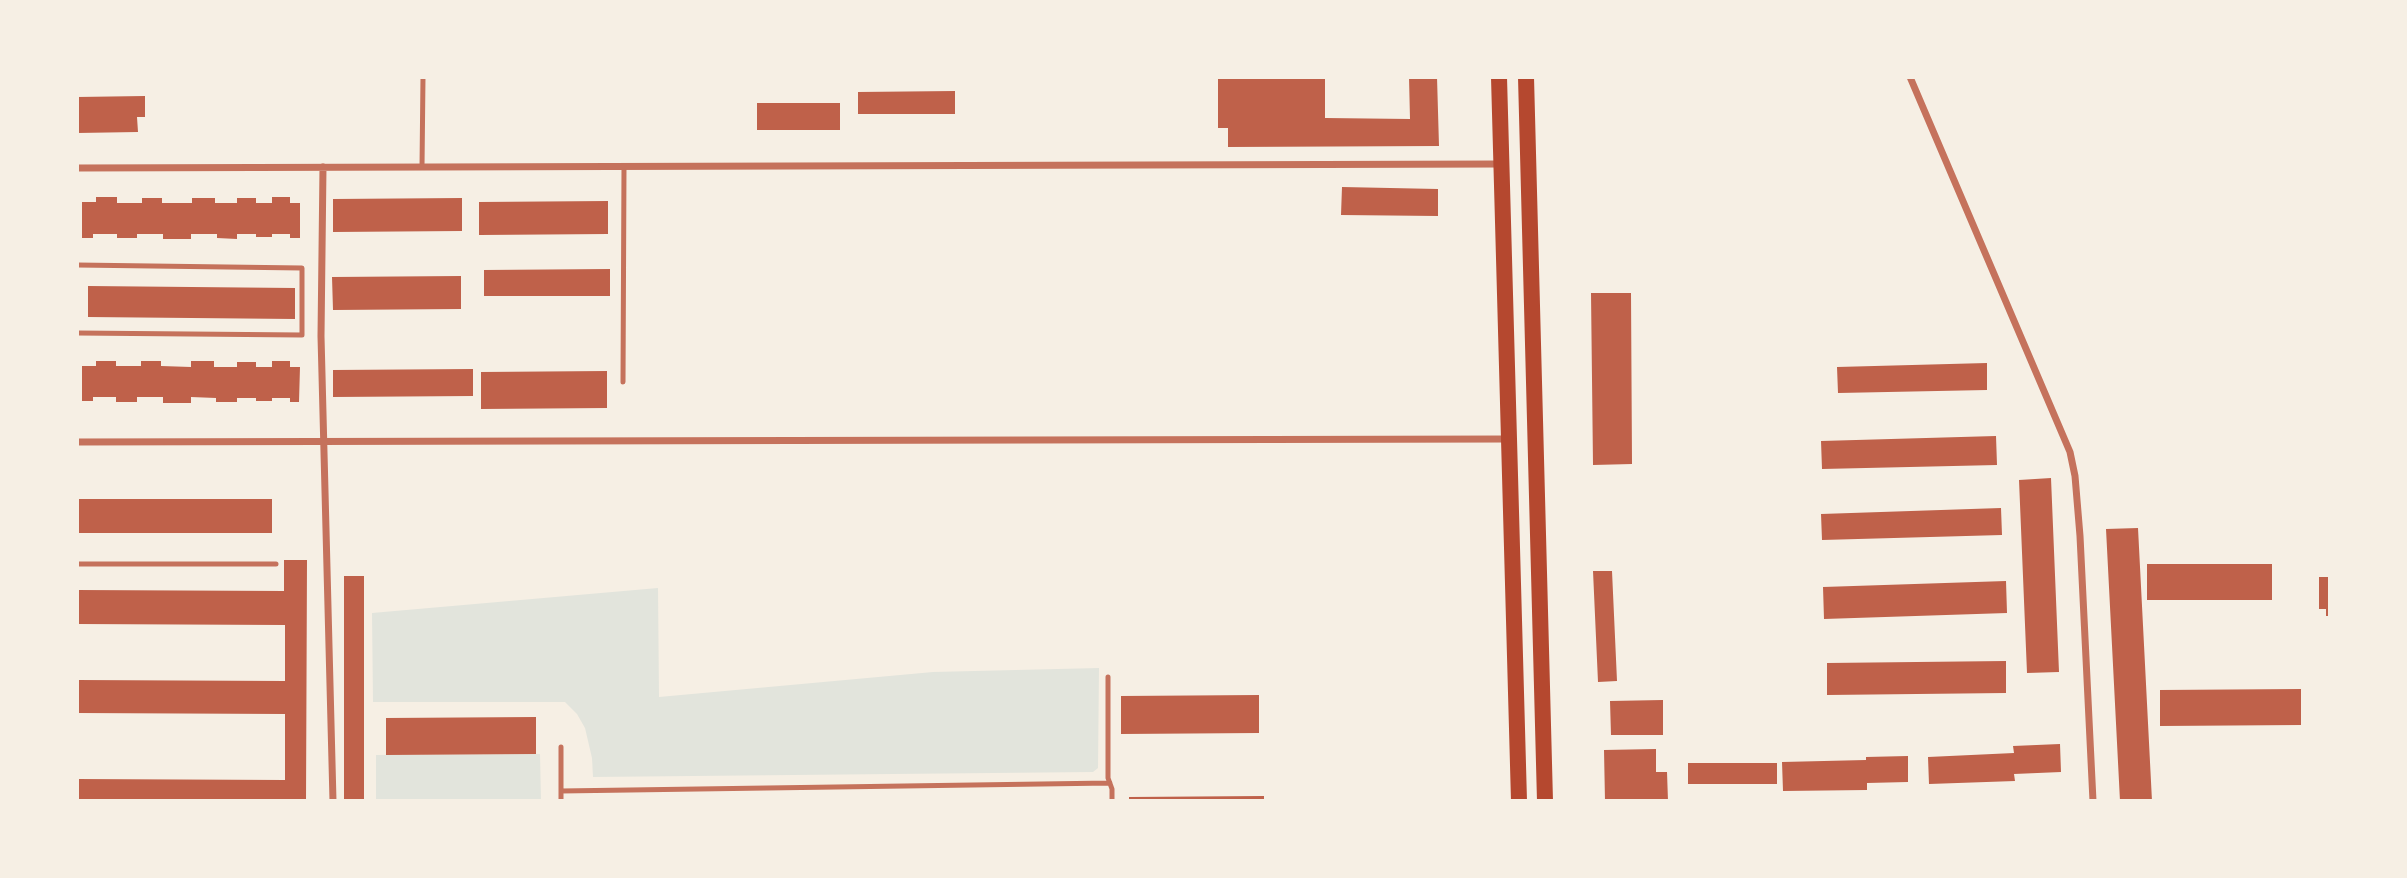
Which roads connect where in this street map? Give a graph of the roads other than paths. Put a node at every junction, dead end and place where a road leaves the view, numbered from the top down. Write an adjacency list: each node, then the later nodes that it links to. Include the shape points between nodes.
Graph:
1 (423, 77): 8 (lane)
2 (1499, 77): 5 (main road)
3 (1526, 77): 26 (main road)
4 (1910, 77): 27 (street, via 2070,452 2080,536)
5 (1502, 164): 6 (street); 13 (main road)
6 (624, 166): 8 (street); 12 (lane)
7 (323, 167): 8 (street); 9 (street); 15 (street)
8 (422, 167)
9 (77, 168)
10 (77, 265): 11 (lane, via 302,268 302,335)
11 (77, 333)
12 (623, 382)
13 (1509, 439): 15 (street); 25 (main road)
14 (77, 442): 15 (street)
15 (324, 443): 22 (street)
16 (77, 564): 17 (lane)
17 (276, 564)
18 (1108, 677): 20 (lane)
19 (561, 747): 21 (lane)
20 (1110, 783): 21 (lane); 24 (lane)
21 (561, 791): 23 (lane)
22 (333, 801)
23 (561, 801)
24 (1112, 801)
25 (1519, 801)
26 (1545, 801)
27 (2093, 801)

